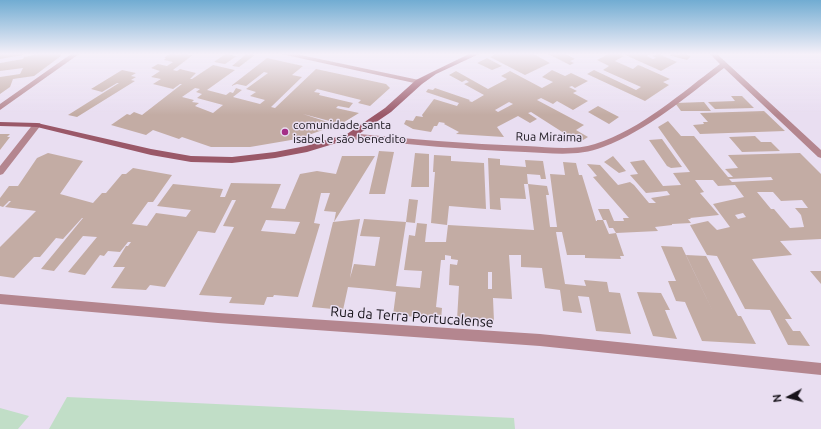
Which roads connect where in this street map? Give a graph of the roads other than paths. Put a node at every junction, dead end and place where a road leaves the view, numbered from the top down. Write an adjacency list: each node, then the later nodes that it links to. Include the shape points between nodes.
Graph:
1 (48, 74): 7 (street)
2 (381, 74): 6 (street)
3 (432, 74): 6 (street)
4 (711, 74): 10 (street, Rua Miraima, via 636,128 595,148 580,151 471,147)
5 (733, 74): 11 (street)
6 (419, 82): 10 (street, via 388,110)
7 (0, 108)
8 (0, 124): 9 (street)
9 (37, 125): 10 (street, via 191,159 232,160 307,149); 12 (street)
10 (350, 136)
11 (821, 155)
12 (0, 172)
13 (0, 299): 14 (street, Rua da Terra Portucalense, via 218,318 540,340)
14 (821, 369)

